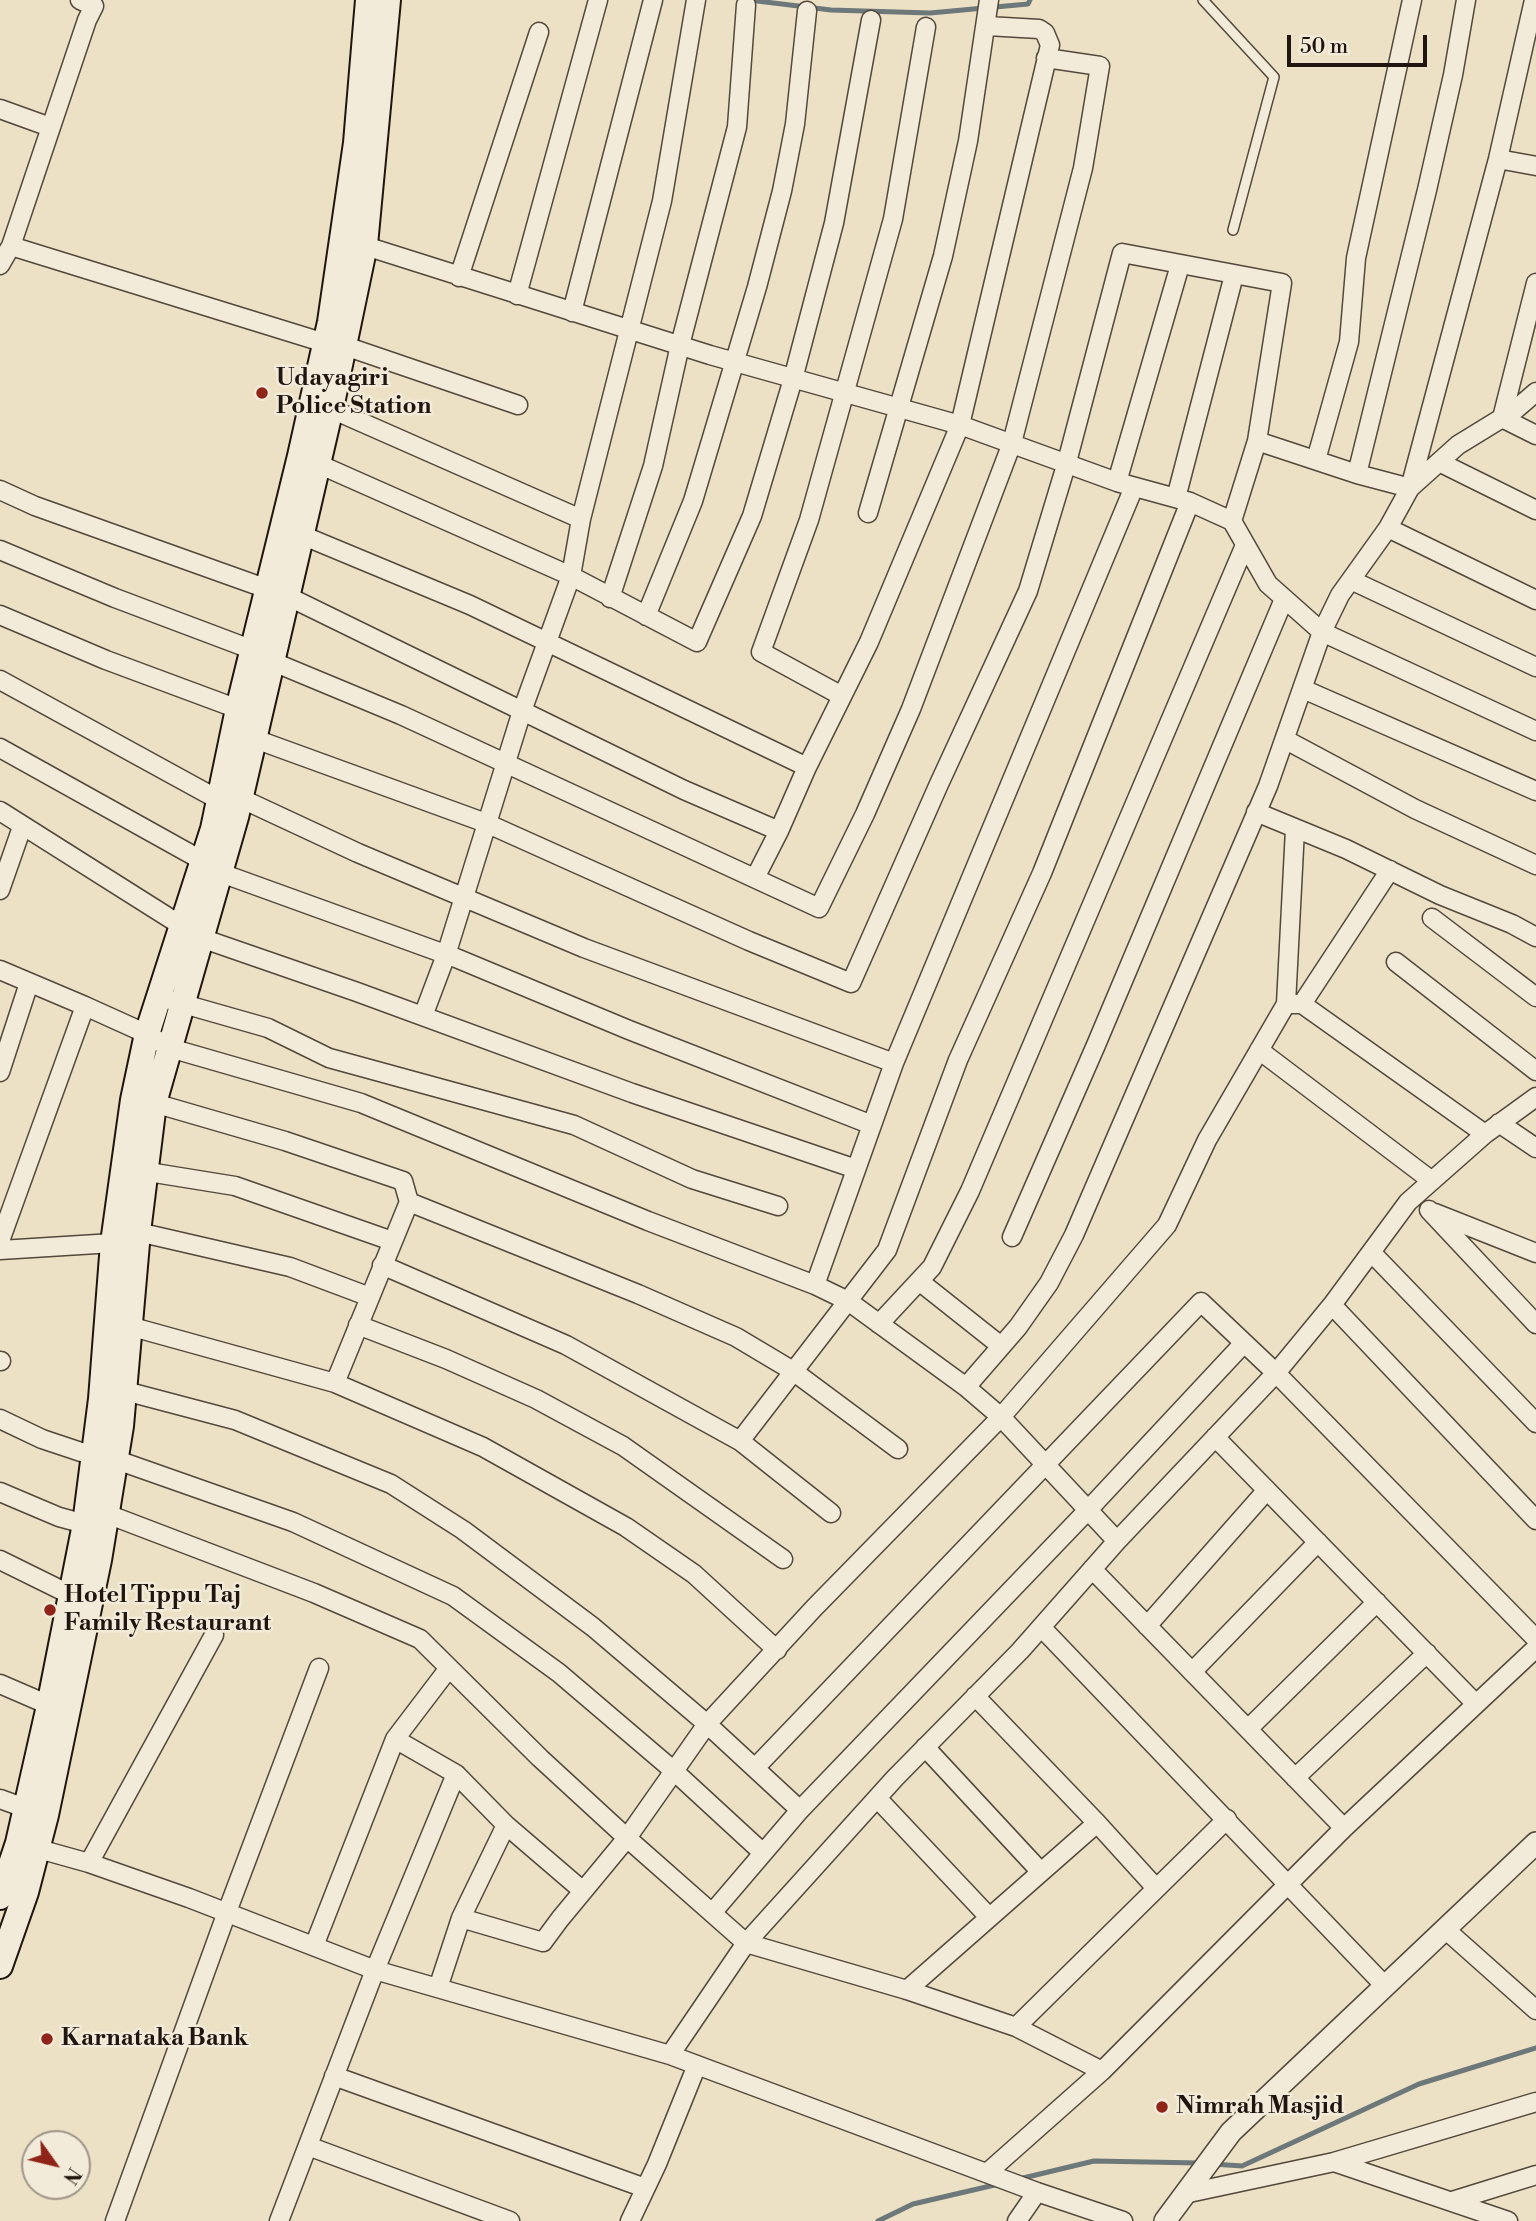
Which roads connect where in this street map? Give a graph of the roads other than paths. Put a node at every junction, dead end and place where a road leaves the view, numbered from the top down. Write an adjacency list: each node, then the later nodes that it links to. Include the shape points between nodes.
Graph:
1 (80, 0): 20 (street, via 94,6)
2 (368, 0): 24 (main road, via 356,143)
3 (388, 0): 24 (main road)
4 (598, 0): 30 (street)
5 (653, 0): 31 (street)
6 (696, 0): 32 (street, via 662,201)
7 (989, 0): 15 (street)
8 (1203, 0): 23 (lane, via 1274,77)
9 (1412, 0): 48 (street, via 1356,258 1349,342)
10 (1466, 0): 51 (street, via 1427,190)
11 (1534, 0): 21 (street)
12 (746, 5): 34 (street, via 737,127)
13 (807, 11): 35 (street, via 790,150)
14 (871, 20): 36 (street, via 834,223)
15 (987, 23): 18 (street, via 1039,29 1049,38); 41 (street, via 943,256)
16 (926, 27): 38 (street, via 893,219)
17 (539, 32): 28 (street)
18 (1046, 58): 43 (street); 46 (street, via 1100,66 1083,168)
19 (0, 108): 20 (street)
20 (50, 127): 25 (street)
21 (1499, 159): 22 (street); 53 (street)
22 (1536, 166)
23 (1233, 230)
24 (354, 243): 28 (street); 33 (main road)
25 (3, 258): 33 (street)
26 (1180, 265): 27 (street); 49 (street, via 1122,253); 52 (street)
27 (1234, 275): 45 (street, via 1282,283); 55 (street)
28 (459, 277): 30 (street)
29 (1536, 283): 42 (street)
30 (517, 295): 31 (street)
31 (572, 312): 32 (street)
32 (630, 330): 34 (street); 58 (street)
33 (335, 344): 39 (main road); 40 (street)
34 (680, 345): 35 (street); 67 (street, via 653,466)
35 (736, 362): 36 (street); 71 (street, via 693,501)
36 (793, 379): 38 (street); 71 (street, via 752,516 696,642)
37 (1536, 392): 42 (street)
38 (846, 393): 41 (street); 78 (street, via 809,520 761,652)
39 (322, 405): 47 (main road); 58 (street)
40 (518, 405)
41 (899, 408): 43 (street); 57 (street)
42 (1503, 418): 44 (street); 50 (street)
43 (960, 425): 46 (street); 78 (street)
44 (1536, 435)
45 (1256, 441): 48 (street); 59 (street)
46 (1012, 443): 49 (street); 97 (street, via 911,709 819,908)
47 (309, 460): 61 (main road); 64 (street)
48 (1316, 460): 51 (street)
49 (1067, 462): 52 (street); 90 (street, via 1028,591 851,983)
50 (1439, 462): 53 (street); 56 (street)
51 (1357, 474): 53 (street)
52 (1126, 484): 55 (street); 115 (street)
53 (1409, 488): 60 (street)
54 (0, 490): 66 (street)
55 (1183, 500): 59 (street); 142 (street, via 1042,873 958,1060 887,1250)
56 (1536, 510)
57 (868, 513)
58 (580, 519): 64 (street)
59 (1232, 521): 62 (street)
60 (1388, 528): 65 (street); 69 (street)
61 (292, 531): 66 (main road); 73 (street)
62 (1245, 545): 68 (street, via 1268,584); 139 (street, via 970,1191 932,1267)
63 (0, 550): 74 (street)
64 (572, 576): 67 (street); 73 (street)
65 (1351, 580): 72 (street); 75 (street)
66 (277, 593): 74 (main road); 79 (street)
67 (610, 598): 71 (street)
68 (1284, 599): 72 (street); 131 (street)
69 (1536, 600)
70 (0, 615): 80 (street)
71 (646, 616)
72 (1322, 632): 77 (street); 81 (street)
73 (547, 642): 79 (street); 85 (street)
74 (262, 655): 80 (main road); 84 (street)
75 (1536, 667)
76 (0, 680): 87 (street)
77 (1303, 689): 82 (street); 86 (street)
78 (842, 696): 85 (street)
79 (522, 711): 84 (street); 93 (street)
80 (247, 723): 87 (main road); 90 (street)
81 (1536, 731)
82 (1286, 740): 89 (street); 94 (street, via 1415,809)
83 (0, 748): 95 (street)
84 (504, 763): 90 (street); 97 (street)
85 (807, 767): 93 (street)
86 (1536, 791)
87 (230, 799): 95 (main road); 99 (street)
88 (0, 811): 91 (street)
89 (1256, 812): 92 (street); 149 (street, via 1074,1235 1049,1283)
90 (486, 823): 99 (street)
91 (22, 827): 98 (street); 101 (street)
92 (1295, 828): 96 (street); 109 (street)
93 (779, 831): 97 (street)
94 (1536, 865)
95 (212, 867): 101 (main road); 103 (street)
96 (1390, 870): 102 (street); 109 (street)
97 (754, 878)
98 (0, 890)
99 (463, 897): 103 (street); 115 (street, via 584,948)
100 (1432, 918): 107 (street)
101 (192, 933): 108 (main road); 111 (street)
102 (1536, 937)
103 (446, 954): 111 (street); 120 (street)
104 (1396, 962): 116 (street)
105 (0, 970): 106 (street)
106 (29, 983): 110 (street); 117 (street)
107 (1536, 997)
108 (171, 1001): 112 (main road); 113 (main road); 128 (street, via 268,1028 341,1062 574,1125 692,1180)
109 (1294, 1004): 114 (street); 121 (street)
110 (86, 1006): 112 (street); 132 (street)
111 (424, 1016): 123 (street)
112 (147, 1034): 113 (street); 119 (main road)
113 (170, 1048): 119 (main road); 140 (street, via 361,1103)
114 (1259, 1050): 125 (street); 156 (street, via 1207,1140 1167,1225)
115 (894, 1063): 120 (street)
116 (1536, 1071)
117 (0, 1072)
118 (1536, 1097): 121 (street)
119 (144, 1102): 124 (main road); 126 (street, via 403,1181)
120 (872, 1125): 123 (street)
121 (1492, 1128): 122 (street); 125 (street)
122 (1536, 1148)
123 (856, 1169): 140 (street)
124 (134, 1171): 130 (main road); 133 (street, via 235,1186); 134 (main road)
125 (1432, 1181): 127 (street)
126 (408, 1202): 133 (street); 150 (street, via 684,1314 736,1337)
127 (1408, 1202): 129 (street); 136 (street)
128 (778, 1206)
129 (1429, 1210): 137 (street); 145 (street)
130 (138, 1232): 134 (street); 141 (street, via 290,1267); 147 (main road)
131 (1012, 1237)
132 (0, 1241)
133 (392, 1241): 138 (street)
134 (113, 1242): 135 (street); 147 (main road)
135 (0, 1250)
136 (1371, 1252): 143 (street); 158 (street)
137 (1536, 1253)
138 (382, 1265): 141 (street); 160 (street, via 566,1345)
139 (919, 1281): 144 (street); 149 (street)
140 (815, 1285): 142 (street)
141 (370, 1297): 146 (street)
142 (848, 1301): 144 (street); 150 (street)
143 (1332, 1305): 151 (street); 169 (street)
144 (880, 1324): 153 (street)
145 (1536, 1324)
146 (358, 1325): 152 (street); 172 (street, via 536,1399 623,1446)
147 (117, 1326): 152 (street); 154 (main road); 155 (main road)
148 (1244, 1343): 151 (street); 163 (street, via 1201,1303); 166 (street)
149 (1001, 1346): 153 (street)
150 (793, 1371): 160 (street); 161 (street)
151 (1276, 1373): 159 (street); 180 (street)
152 (335, 1382): 182 (street, via 483,1447 626,1527 694,1574)
153 (967, 1387): 156 (street)
154 (125, 1391): 155 (street); 162 (main road); 191 (street, via 235,1420 391,1484 463,1530 593,1627)
155 (101, 1399): 162 (main road)
156 (1001, 1417): 163 (street); 182 (street)
157 (0, 1419): 162 (street, via 42,1439)
158 (1536, 1423)
159 (1215, 1437): 164 (street); 170 (street)
160 (740, 1441): 167 (street)
161 (898, 1449)
162 (105, 1457): 168 (main road); 196 (street, via 293,1522 453,1595 559,1673)
163 (1046, 1465): 166 (street); 195 (street)
164 (1267, 1490): 171 (street); 177 (street)
165 (0, 1492): 168 (street, via 59,1517)
166 (1088, 1510): 170 (street); 201 (street)
167 (831, 1513)
168 (96, 1519): 175 (main road); 185 (street, via 314,1593 421,1639)
169 (1536, 1520)
170 (1117, 1541): 174 (street)
171 (1318, 1542): 176 (street); 186 (street)
172 (783, 1559)
173 (0, 1560): 175 (street)
174 (1092, 1569): 177 (street); 178 (street)
175 (81, 1597): 190 (main road)
176 (1377, 1602): 183 (street); 192 (street)
177 (1147, 1626): 186 (street)
178 (1041, 1627): 188 (street); 203 (street)
179 (214, 1635): 211 (street)
180 (1536, 1639)
181 (1536, 1648): 189 (street)
182 (777, 1650): 191 (street)
183 (1427, 1653): 189 (street); 198 (street)
184 (319, 1668): 217 (street)
185 (449, 1668): 193 (street); 207 (street)
186 (1192, 1672): 192 (street)
187 (0, 1684): 190 (street)
188 (975, 1696): 194 (street); 204 (street)
189 (1476, 1704): 206 (street)
190 (58, 1709): 202 (main road)
191 (707, 1724): 195 (street); 196 (street)
192 (1248, 1729): 198 (street)
193 (395, 1739): 197 (street); 223 (street)
194 (925, 1747): 199 (street); 212 (street)
195 (755, 1768): 201 (street)
196 (674, 1771): 207 (street); 210 (street)
197 (456, 1774): 205 (street); 225 (street)
198 (1295, 1778): 206 (street)
199 (877, 1798): 219 (street); 222 (street)
200 (0, 1799): 202 (street)
201 (800, 1810): 210 (street)
202 (35, 1812): 209 (main road)
203 (1227, 1819): 213 (street); 214 (street)
204 (1097, 1824): 212 (street); 214 (street)
205 (506, 1825): 215 (street); 220 (street)
206 (1344, 1828): 213 (street)
207 (627, 1838): 215 (street); 218 (street)
208 (1536, 1843): 221 (street)
209 (27, 1845): 211 (street); 216 (main road); 224 (main road, via 26,1892)
210 (763, 1853): 218 (street)
211 (89, 1863): 217 (street)
212 (1040, 1871): 219 (street)
213 (1288, 1886): 226 (street); 233 (street)
214 (1156, 1888): 230 (street)
215 (583, 1891): 220 (street, via 543,1942)
216 (0, 1897)
217 (227, 1912): 223 (street); 244 (street)
218 (712, 1913): 222 (street)
219 (989, 1917): 228 (street)
220 (461, 1918): 227 (street)
221 (1445, 1929): 226 (street); 229 (street)
222 (746, 1943): 228 (street); 231 (street)
223 (314, 1946): 225 (street)
224 (0, 1966)
225 (375, 1970): 227 (street); 234 (street)
226 (1385, 1986): 242 (street, via 1231,2132)
227 (438, 1988): 231 (street)
228 (907, 1990): 230 (street)
229 (1536, 2010)
230 (1016, 2027): 233 (street)
231 (670, 2055): 232 (street)
232 (697, 2066): 238 (street); 240 (street)
233 (1102, 2071): 238 (street)
234 (334, 2076): 236 (street); 240 (street)
235 (1536, 2102): 237 (street)
236 (307, 2146): 245 (street); 246 (street)
237 (1334, 2162): 242 (street); 243 (street)
238 (987, 2173): 241 (street)
239 (1536, 2175): 243 (street)
240 (645, 2188): 247 (street)
241 (1037, 2192): 248 (street); 249 (street)
242 (1184, 2194): 250 (street)
243 (1452, 2201): 251 (street)
244 (115, 2221)
245 (279, 2221)
246 (510, 2221)
247 (630, 2221)
248 (1017, 2221)
249 (1124, 2221)
250 (1165, 2221)
251 (1508, 2221)

